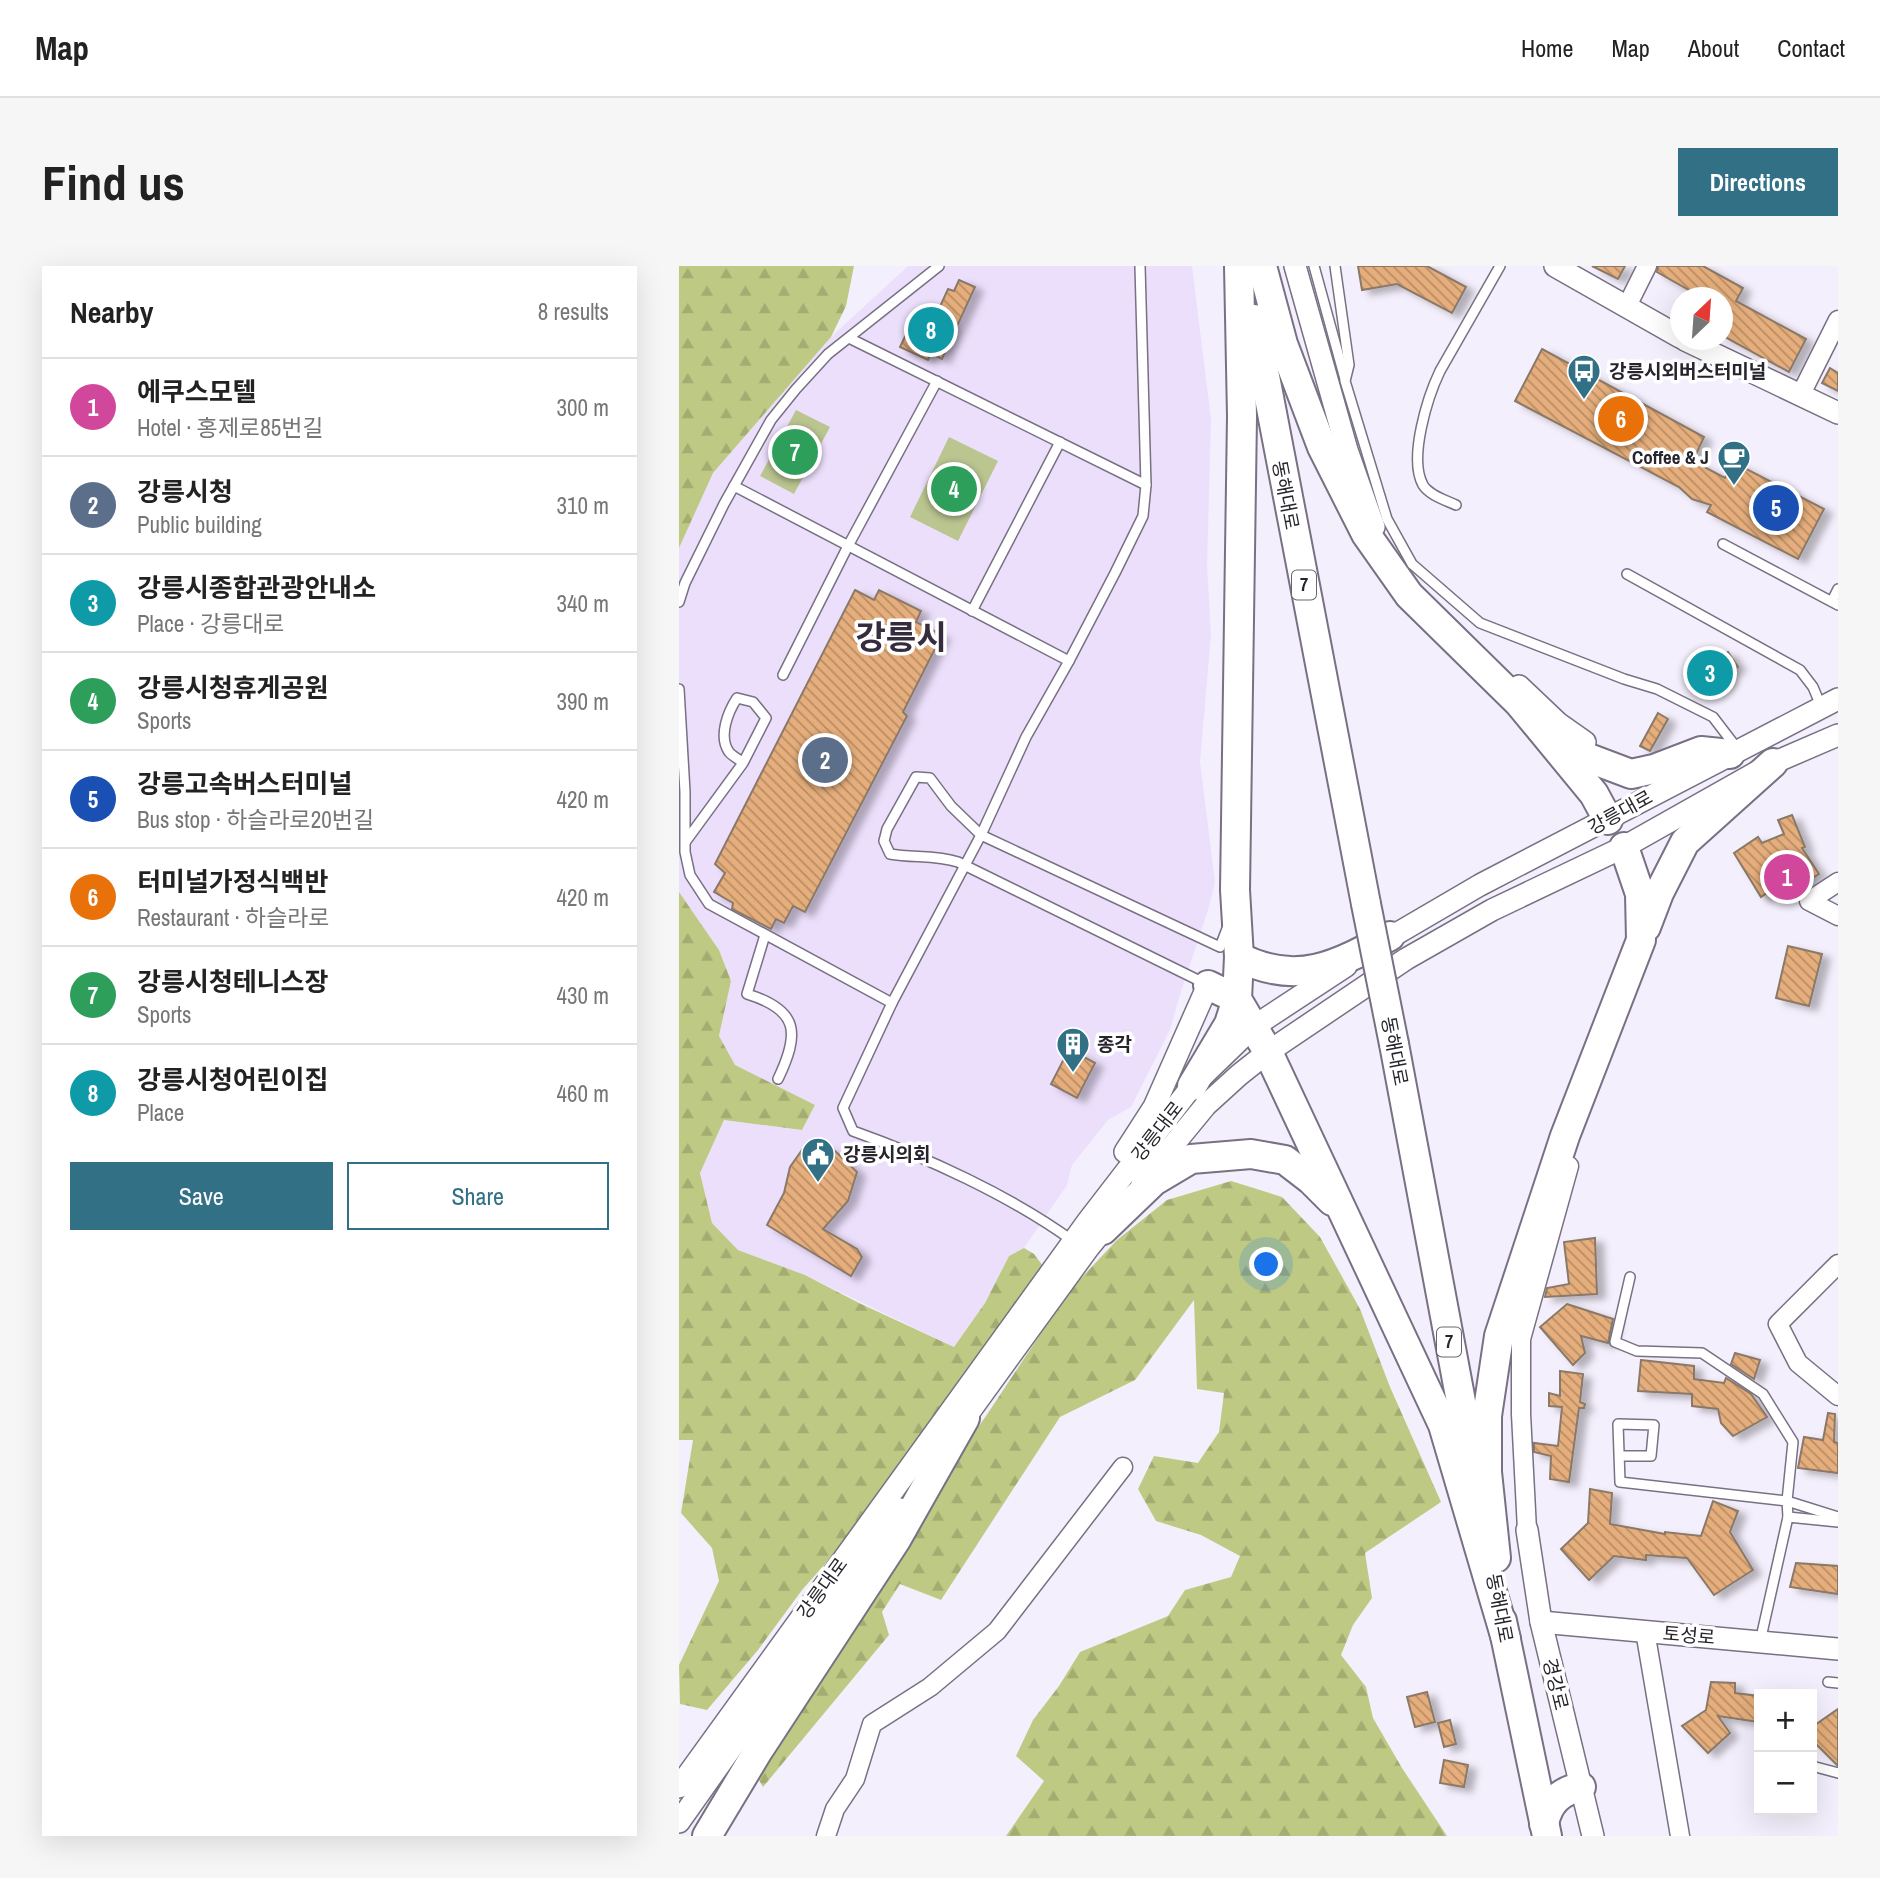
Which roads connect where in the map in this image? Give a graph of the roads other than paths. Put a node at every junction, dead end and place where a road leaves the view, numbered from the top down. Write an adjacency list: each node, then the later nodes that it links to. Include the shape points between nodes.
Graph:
1 (939, 266): 15 (lane)
2 (1140, 266): 22 (lane)
3 (1239, 266): 55 (main road, via 1242,416 1235,890)
4 (1244, 266): 77 (main road, 동해대로 / 7, bridge)
5 (1262, 266): 30 (main road, via 1283,344 1322,447 1366,534)
6 (1295, 266): 27 (street, via 1346,450 1381,548)
7 (1314, 266): 18 (lane)
8 (1335, 266): 18 (lane, via 1349,365)
9 (1500, 266): 24 (lane, via 1432,387 1420,436 1418,466 1423,485)
10 (1555, 266): 12 (street)
11 (1647, 266): 12 (street)
12 (1627, 306): 14 (street)
13 (1838, 320): 19 (street)
14 (1670, 331)
15 (849, 338): 17 (lane); 23 (lane, via 828,354 771,421)
16 (1706, 350): 19 (street)
17 (937, 381): 21 (lane); 26 (lane)
18 (1345, 381): 40 (lane, via 1387,519 1412,564 1480,623 1657,689 1713,718)
19 (1801, 394): 20 (street)
20 (1838, 413)
21 (1060, 442): 22 (lane); 33 (lane)
22 (1146, 485): 34 (lane, via 1143,516)
23 (734, 486): 26 (lane); 31 (lane)
24 (1456, 505)
25 (1723, 544): 32 (lane)
26 (848, 546): 33 (lane); 35 (lane)
27 (1393, 565): 30 (street); 43 (street, via 1558,723)
28 (1627, 574): 38 (lane, via 1800,670)
29 (1838, 589): 32 (lane)
30 (1409, 595): 37 (main road)
31 (679, 602)
32 (1835, 603)
33 (972, 611): 34 (lane)
34 (1069, 661): 45 (lane, via 1026,737)
35 (783, 675)
36 (679, 688): 46 (lane)
37 (1519, 703): 43 (main road, via 1578,754 1631,774); 44 (main road, via 1594,794)
38 (1830, 704): 40 (street, 강릉대로)
39 (1838, 735): 42 (street, 강릉대로)
40 (1734, 752): 43 (main road, via 1701,751); 44 (street, 강릉대로)
41 (743, 762): 41 (lane, via 766,719 753,702 737,698 728,711 725,732 728,751); 46 (lane)
42 (1773, 763): 47 (street, 강릉대로); 48 (main road, via 1685,842)
43 (1638, 772)
44 (1608, 820): 47 (street); 53 (street, 강릉대로)
45 (981, 835): 49 (lane); 49 (lane, via 930,778 916,777 887,829 884,841 890,854 946,858); 55 (lane)
46 (686, 841): 52 (lane, via 690,875 709,904)
47 (1625, 847): 54 (main road, via 1640,894); 60 (street, 강릉대로, via 1492,910 1406,959)
48 (1678, 856): 54 (main road); 75 (street, via 1575,1143 1521,1339)
49 (963, 866): 56 (lane); 58 (lane)
50 (1838, 882): 51 (street, via 1809,901)
51 (1838, 916)
52 (765, 936): 58 (lane); 61 (lane, via 747,994 769,1000 786,1014 792,1033 790,1055)
53 (1390, 936): 55 (main road, via 1345,961 1306,971 1261,968); 59 (street, 강릉대로)
54 (1641, 940): 77 (main road, via 1565,1136 1499,1336 1487,1416 1487,1472)
55 (1229, 952): 57 (main road)
56 (1208, 985): 57 (main road); 64 (street, via 1154,1108 1106,1180)
57 (1237, 999): 59 (main road); 62 (main road, via 1229,1024)
58 (892, 1003): 65 (lane, via 843,1108 853,1131 1006,1198)
59 (1253, 1027): 60 (main road); 62 (street, 강릉대로)
60 (1268, 1052): 63 (main road); 64 (street, 강릉대로, via 1206,1105)
61 (778, 1079)
62 (1192, 1086): 64 (street, 강릉대로)
63 (1346, 1215): 64 (main road, via 1285,1160 1251,1154 1191,1159); 77 (main road, via 1443,1425)
64 (1095, 1225): 65 (street, 강릉대로); 69 (street, 강릉대로)
65 (1073, 1241): 83 (street, 강릉대로)
66 (1838, 1264): 68 (street, via 1778,1324 1797,1363)
67 (1630, 1277): 72 (lane, via 1615,1342 1637,1351 1702,1353 1763,1394 1793,1442)
68 (1838, 1396)
69 (965, 1418): 85 (street, 강릉대로); 87 (main road, via 897,1540 758,1751)
70 (1619, 1456): 70 (lane, via 1618,1424 1654,1425 1651,1455); 72 (lane, via 1620,1482)
71 (1123, 1467): 88 (street, via 997,1631 930,1687 871,1724 855,1779 835,1809)
72 (1787, 1501): 73 (lane); 74 (lane)
73 (1788, 1517): 74 (lane); 79 (lane)
74 (1838, 1519)
75 (1527, 1531): 76 (street, 경강로)
76 (1541, 1622): 78 (street, 토성로); 84 (street, 경강로)
77 (1503, 1628): 86 (main road, 동해대로 / 7)
78 (1645, 1631): 79 (street, 토성로); 90 (street)
79 (1761, 1642): 80 (street, 토성로)
80 (1838, 1649)
81 (1817, 1767): 82 (lane)
82 (1838, 1773)
83 (679, 1787)
84 (1581, 1787): 86 (main road, via 1557,1797 1547,1811); 89 (street, 경강로)
85 (679, 1822)
86 (1546, 1830)
87 (710, 1833)
88 (826, 1836)
89 (1593, 1836)
90 (1680, 1836)

